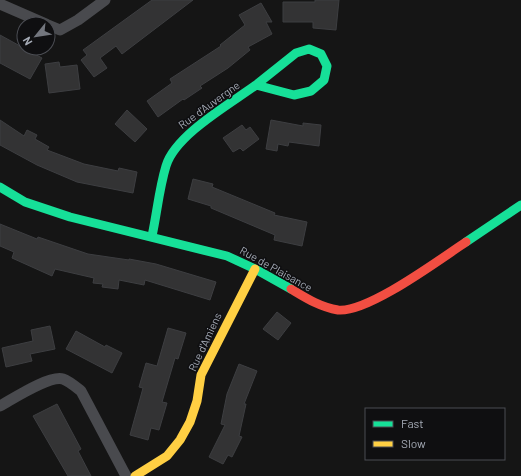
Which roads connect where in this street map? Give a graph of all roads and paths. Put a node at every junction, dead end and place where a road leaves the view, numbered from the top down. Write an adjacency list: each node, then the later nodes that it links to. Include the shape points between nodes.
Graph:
1 (105, 0): 4 (street, via 66,27 60,30)
2 (0, 4): 3 (street)
3 (28, 16)
4 (56, 28)
5 (256, 85): 5 (street, Rue d'Auvergne, via 294,95 311,91 324,80 327,66 321,54 309,49 296,52); 8 (street, Rue d'Auvergne, via 184,138 172,153 166,166)
6 (0, 187): 8 (street, Rue de Plaisance, via 25,202 70,217)
7 (521, 205): 9 (street, Rue de Plaisance, via 411,278 362,306 340,310 320,306)
8 (152, 236): 9 (street, Rue de Plaisance, via 227,256)
9 (255, 269): 12 (street, Rue d'Amiens, via 201,375 194,408 180,440 167,456)
10 (0, 406): 11 (street, via 48,381 62,379 72,384 81,391)
11 (126, 476)
12 (135, 476)

